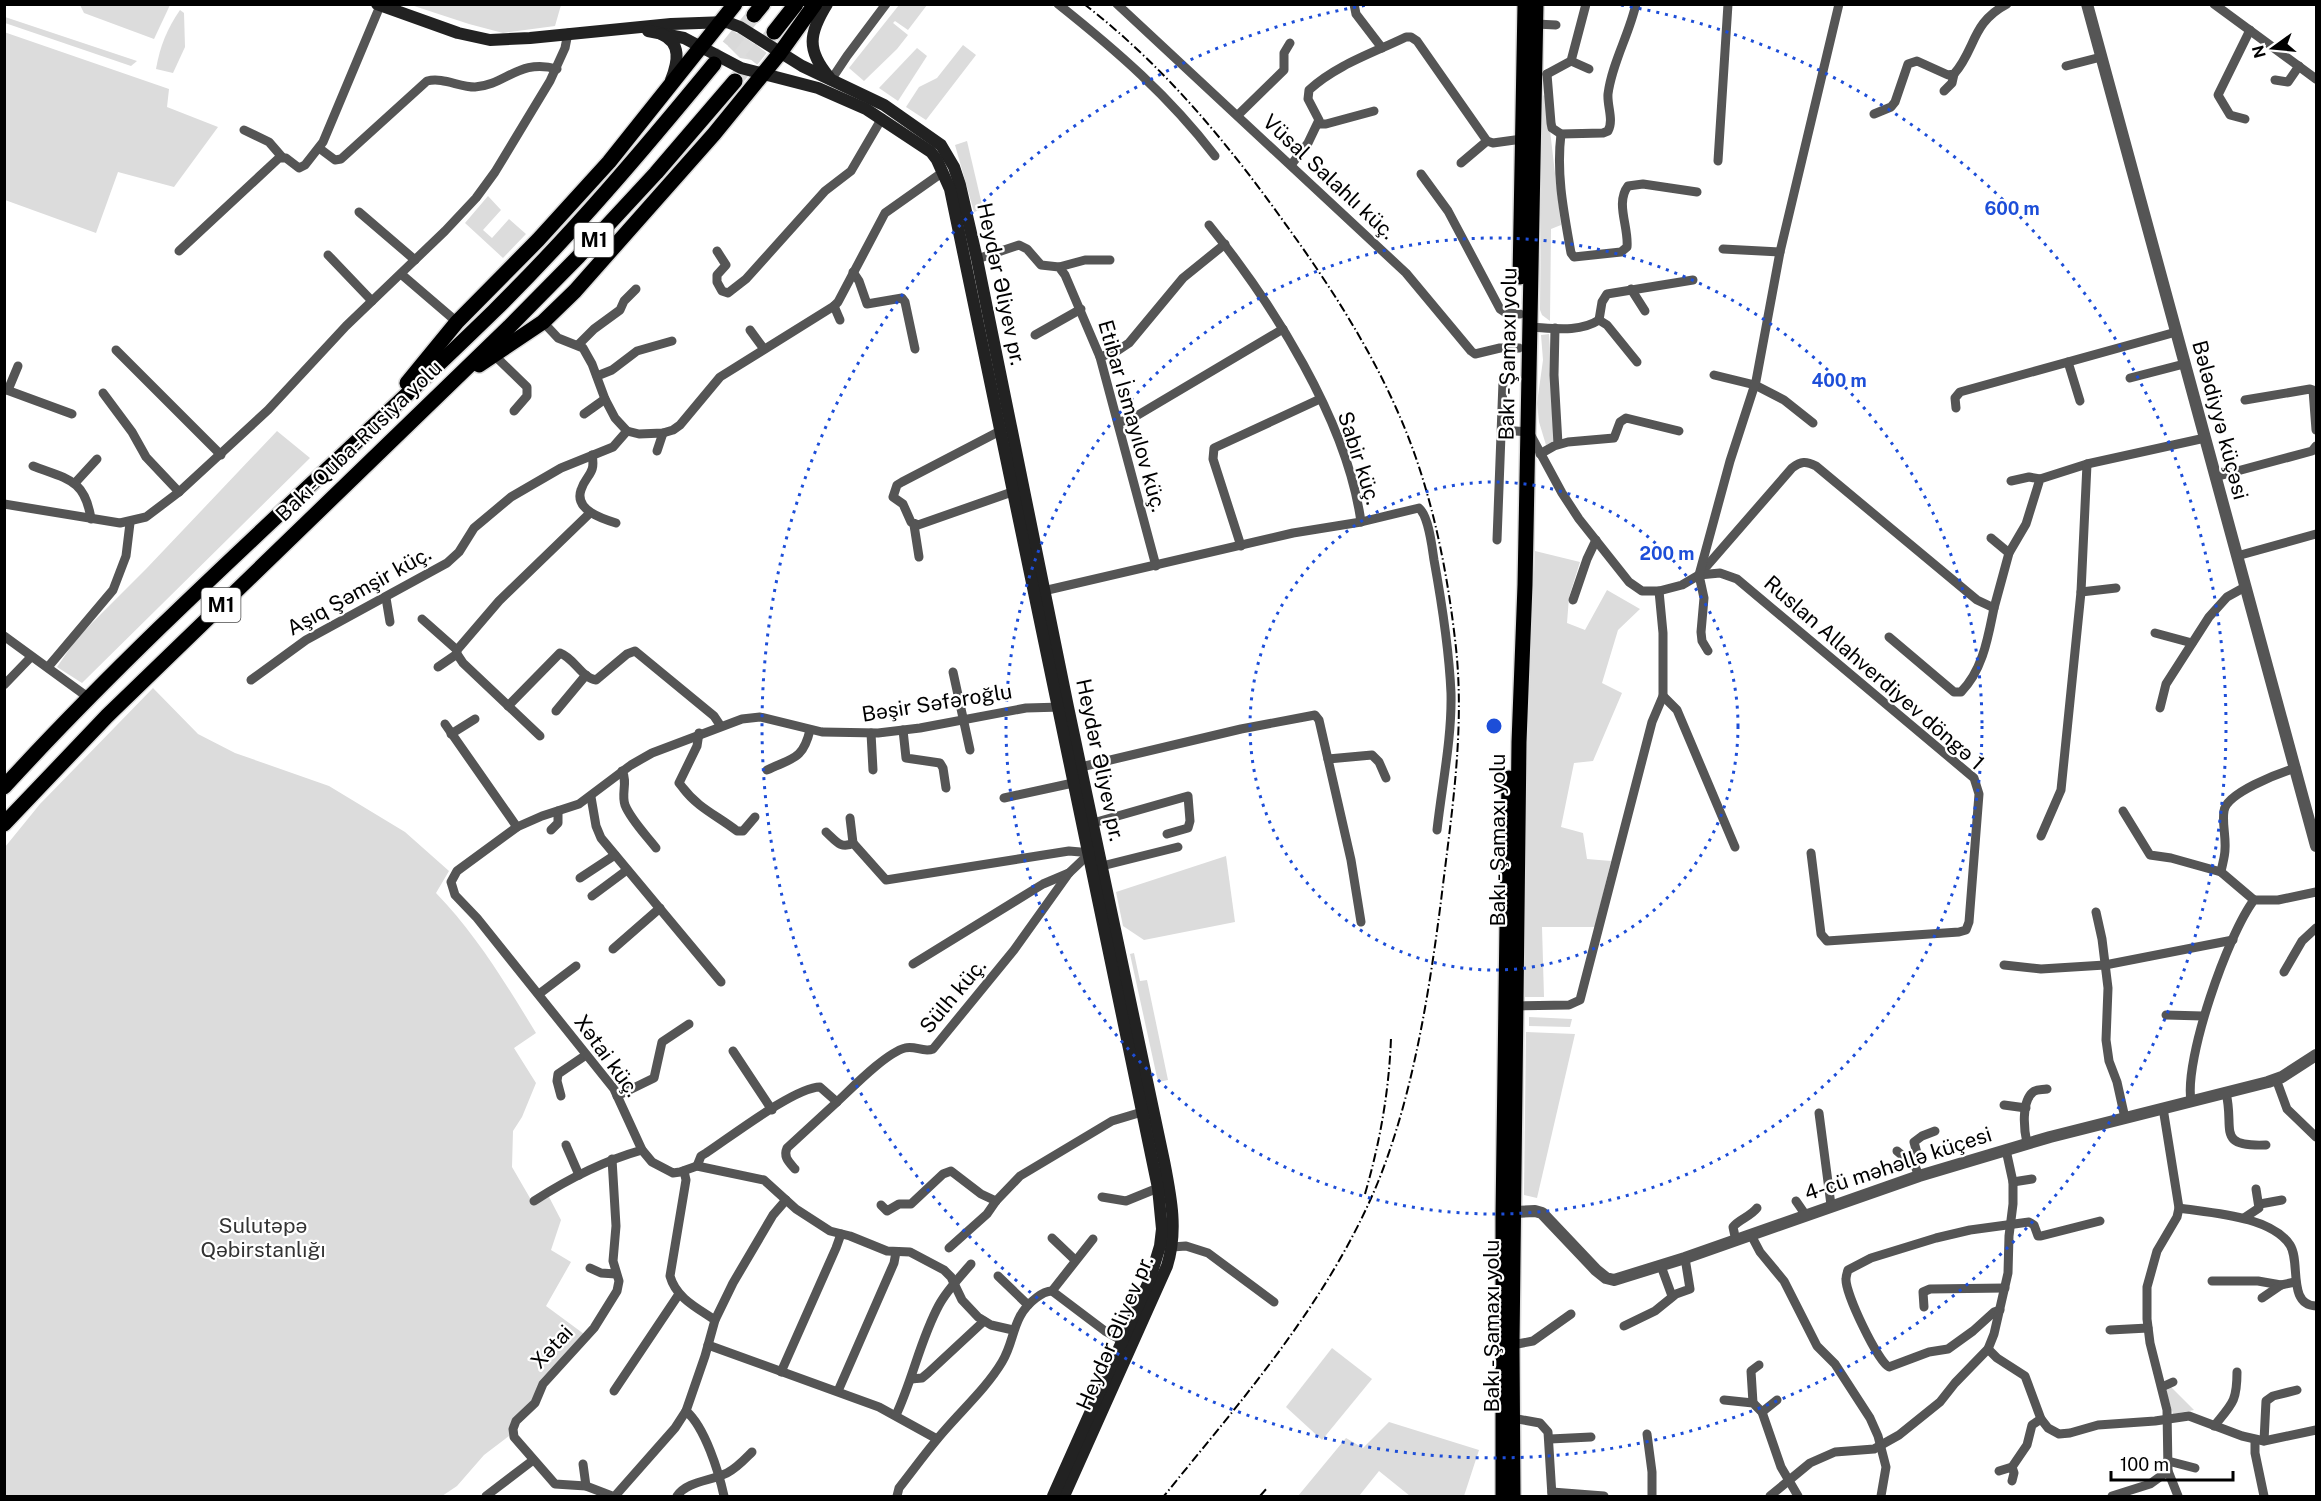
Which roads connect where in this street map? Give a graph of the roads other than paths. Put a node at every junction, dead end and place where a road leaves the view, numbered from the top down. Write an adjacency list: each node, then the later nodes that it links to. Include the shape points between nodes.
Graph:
1 (735, 4): 19 (highway)
2 (796, 4): 25 (highway)
3 (815, 4): 30 (highway)
4 (827, 4): 42 (main road, via 812,40 816,59)
5 (886, 4): 42 (street)
6 (1058, 4): 58 (street, via 1174,106)
7 (1117, 4): 49 (street, Vüsal Salahlı küç.)
8 (1354, 4): 29 (street, via 1356,14)
9 (1525, 4): 55 (highway, Bakı - Şamaxı yolu)
10 (1536, 4): 20 (highway, Bakı - Şamaxı yolu)
11 (1586, 4): 32 (street)
12 (1636, 4): 54 (street, via 1612,70 1608,97 1611,126 1604,133)
13 (1728, 4): 60 (street)
14 (1839, 4): 72 (street)
15 (2007, 4): 40 (street, via 1979,28)
16 (2087, 4): 31 (street, Bələdiyyə küçəsi)
17 (2214, 4): 23 (street)
18 (378, 5): 26 (main road, via 479,38 506,40); 57 (street)
19 (721, 21): 22 (main road); 28 (highway); 30 (main road, Heydər Əliyev pr., via 740,27)
20 (1536, 24): 21 (street); 38 (highway, Bakı - Şamaxı yolu)
21 (1556, 25)
22 (620, 28): 24 (main road, Heydər Əliyev pr.); 26 (main road)
23 (2250, 30): 35 (street); 51 (street, via 2218,95 2230,115)
24 (657, 32): 28 (main road, Heydər Əliyev pr.); 48 (main road, via 674,44 677,59 671,80)
25 (774, 32)
26 (568, 33): 36 (street)
27 (1290, 43): 49 (street, via 1284,54 1284,70)
28 (702, 45): 39 (main road, Heydər Əliyev pr., via 741,68); 48 (highway)
29 (1382, 48): 52 (street, via 1342,67 1309,90 1308,99 1318,114); 56 (street, via 1406,37 1417,41)
30 (780, 53): 39 (highway); 42 (main road, Heydər Əliyev pr.)
31 (2101, 57): 34 (street); 96 (street, Bələdiyyə küçəsi)
32 (1571, 61): 37 (street); 38 (street)
33 (714, 64): 133 (highway, Bakı-Quba-Rusiya yolu / M1, via 563,240)
34 (2066, 66)
35 (2299, 66): 41 (street); 43 (street, via 2288,82)
36 (556, 69): 57 (street, via 527,67 472,87 428,81 341,159 335,160); 75 (street, via 489,181)
37 (1589, 69)
38 (1541, 73): 54 (street, via 1552,128); 92 (highway, Bakı - Şamaxı yolu)
39 (763, 74): 50 (main road, Heydər Əliyev pr., via 800,82); 91 (highway, via 659,197)
40 (1954, 74): 45 (street); 47 (street, via 1912,62 1895,102)
41 (2316, 79)
42 (831, 80): 50 (main road, Heydər Əliyev pr., via 865,95)
43 (2275, 80)
44 (735, 81): 116 (highway, Bakı-Quba-Rusiya yolu / M1, via 579,256)
45 (1944, 91)
46 (1374, 111): 52 (street)
47 (1874, 114)
48 (648, 115): 90 (highway, via 573,203)
49 (1238, 116): 62 (street, Vüsal Salahlı küç.)
50 (890, 118): 63 (main road, Heydər Əliyev pr., via 925,146); 70 (street, via 851,171 825,191 746,279 728,293 717,282 717,274 726,265); 74 (main road, Heydər Əliyev pr., via 934,138 948,156 960,184)
51 (2245, 119)
52 (1318, 124): 62 (street)
53 (244, 130): 59 (street, via 269,142)
54 (1561, 134): 65 (street, via 1560,189 1574,257 1621,252 1627,247 1622,201 1628,186 1643,184)
55 (1522, 140): 56 (street); 87 (highway, Bakı - Şamaxı yolu)
56 (1487, 141): 61 (street)
57 (319, 148): 59 (street, via 302,167)
58 (1215, 156)
59 (282, 157): 71 (street)
60 (1718, 161)
61 (1461, 163)
62 (1291, 165): 100 (street, Vüsal Salahlı küç., via 1406,273 1471,351 1475,354)
63 (943, 172): 78 (street, via 885,213); 131 (main road, Heydər Əliyev pr., via 955,208)
64 (1421, 174): 87 (street, via 1448,211 1500,309)
65 (1697, 192)
66 (359, 212): 75 (street)
67 (1209, 225): 68 (street, Sabir küç.)
68 (1225, 244): 94 (street, Sabir küç.); 105 (street, via 1183,278 1129,343)
69 (1723, 249): 72 (street)
70 (717, 250)
71 (179, 251)
72 (1780, 252): 114 (street)
73 (328, 255): 83 (street)
74 (977, 259): 77 (street, via 1019,245 1041,265); 171 (main road, Heydər Əliyev pr.)
75 (415, 260): 79 (street)
76 (1110, 260): 77 (street, via 1085,260)
77 (1059, 267): 85 (street, Etibar İsmayılov küç.)
78 (853, 272): 84 (street); 102 (street, via 867,304 902,298)
79 (401, 274): 83 (street); 90 (street)
80 (1693, 280): 81 (street)
81 (1631, 289): 86 (street); 89 (street, via 1607,294)
82 (636, 290): 99 (street, via 620,310)
83 (372, 302): 140 (street)
84 (834, 306): 88 (street); 101 (street)
85 (1081, 309): 97 (street); 105 (street, Etibar İsmayılov küç.)
86 (1645, 311)
87 (1520, 314): 100 (highway, Bakı - Şamaxı yolu)
88 (840, 320)
89 (1599, 320): 93 (street, via 1584,327); 106 (street)
90 (457, 322): 133 (highway)
91 (543, 322): 99 (street, via 558,338); 104 (highway)
92 (1529, 327): 93 (street); 128 (highway, Bakı - Şamaxı yolu)
93 (1555, 328): 136 (street)
94 (1283, 329): 119 (street, Sabir küç.); 126 (street, via 1144,412)
95 (750, 330): 101 (street)
96 (2176, 332): 107 (street); 108 (street, Bələdiyyə küçəsi)
97 (1035, 335)
98 (672, 341): 111 (street, via 637,351)
99 (579, 344): 111 (street)
100 (1519, 348): 128 (highway, Bakı - Şamaxı yolu)
101 (764, 349): 134 (street, via 715,380 680,425)
102 (915, 349)
103 (116, 350): 140 (street)
104 (494, 355): 116 (highway); 123 (street, via 527,387 527,396)
105 (1100, 357): 126 (street, Etibar İsmayılov küç.)
106 (1637, 362)
107 (2068, 362): 120 (street); 122 (street, via 1960,392 1954,398)
108 (2184, 364): 112 (street); 135 (street, Bələdiyyə küçəsi)
109 (18, 366): 115 (street)
110 (1714, 375): 114 (street)
111 (597, 376): 118 (street)
112 (2130, 378)
113 (1503, 382): 128 (street)
114 (1755, 385): 127 (street, via 1784,400); 167 (street)
115 (6, 390): 124 (street)
116 (442, 390): 226 (highway, Bakı-Quba-Rusiya yolu / M1, via 107,716)
117 (104, 393): 149 (street, via 146,457)
118 (604, 399): 125 (street); 130 (street)
119 (1320, 399): 155 (street, Sabir küç., via 1348,470); 162 (street, via 1214,448 1213,459)
120 (2080, 400)
121 (2245, 400): 129 (street, via 2310,389 2315,396)
122 (1956, 408)
123 (514, 411)
124 (72, 414)
125 (584, 414)
126 (1118, 423): 166 (street, Etibar İsmayılov küç.)
127 (1814, 423)
128 (1516, 430): 139 (street); 160 (street); 263 (highway, Bakı - Şamaxı yolu); 405 (highway, Bakı - Şamaxı yolu, via 1503,1216)
129 (2316, 430)
130 (627, 431): 134 (street); 141 (street, Aşıq Şəmşir küç., via 613,447)
131 (1000, 431): 150 (main road, Heydər Əliyev pr.); 157 (street, via 897,485 892,497 903,504)
132 (1679, 431): 136 (street, via 1626,418 1620,422 1614,438)
133 (367, 432): 192 (highway, Bakı-Quba-Rusiya yolu / M1)
134 (663, 433): 138 (street)
135 (2205, 438): 143 (street); 145 (street, Bələdiyyə küçəsi)
136 (1558, 444): 139 (street)
137 (2316, 446): 145 (street, via 2312,451)
138 (657, 451)
139 (1540, 454): 161 (street, via 1567,502)
140 (221, 455): 149 (street)
141 (592, 455): 152 (street, via 593,471 580,494); 173 (street, Aşıq Şəmşir küç., via 511,497 474,528 455,557)
142 (97, 459): 148 (street)
143 (2087, 464): 146 (street); 172 (street)
144 (33, 466): 148 (street)
145 (2215, 477): 164 (street, Bələdiyyə küçəsi)
146 (2040, 479): 147 (street, via 2029,477); 163 (street, via 2030,514)
147 (2011, 482)
148 (75, 483): 153 (street, via 86,496)
149 (179, 492): 154 (street, via 153,513)
150 (1012, 492): 157 (street); 171 (main road, Heydər Əliyev pr.)
151 (4, 504): 153 (street)
152 (590, 513): 156 (street); 183 (street, via 499,601)
153 (91, 519): 154 (street)
154 (130, 522): 185 (street, via 118,581)
155 (1360, 522): 162 (street, Sabir küç.); 229 (street, via 1419,508 1431,540 1451,695)
156 (616, 523)
157 (914, 525): 165 (street)
158 (2316, 534): 164 (street)
159 (1991, 538): 163 (street)
160 (1497, 540)
161 (1596, 540): 170 (street, via 1629,582 1642,591); 174 (street)
162 (1241, 546): 166 (street, Sabir küç.)
163 (2009, 552): 175 (street)
164 (2237, 556): 168 (street, Bələdiyyə küçəsi)
165 (919, 557)
166 (1156, 566): 171 (street, Sabir küç.)
167 (1699, 575): 170 (street); 175 (street, via 1792,468 1804,461 1816,466 1977,600); 182 (street, via 1704,598 1701,632); 239 (street, Ruslan Allahverdiyev döngə 1, via 1720,573 1737,579 1974,778 1978,787 1966,930 1827,940 1821,934)
168 (2245, 587): 181 (street, via 2218,605); 210 (street, Bələdiyyə küçəsi)
169 (2116, 588): 172 (street)
170 (1659, 591): 191 (street)
171 (1039, 592): 194 (main road, Heydər Əliyev pr.)
172 (2081, 592): 232 (street, via 2061,790)
173 (386, 598): 177 (street); 189 (street, Aşıq Şəmşir küç., via 306,640)
174 (1573, 600)
175 (1994, 608): 180 (street, via 1982,658 1961,692 1954,692)
176 (422, 619): 183 (street)
177 (390, 622)
178 (2155, 633): 181 (street)
179 (4, 636): 184 (street)
180 (1889, 637)
181 (2192, 643): 195 (street, via 2166,684)
182 (1708, 651)
183 (457, 652): 186 (street); 193 (street, via 463,663)
184 (31, 657): 185 (street); 190 (street)
185 (48, 667): 192 (street)
186 (438, 667)
187 (953, 672): 198 (street)
188 (586, 675): 193 (street, via 560,653); 196 (street); 200 (street, via 593,681 601,679 635,651)
189 (251, 680)
190 (4, 685)
191 (1663, 696): 237 (street, via 1677,710); 263 (street, via 1652,722 1580,1000 1569,1005)
192 (89, 698): 216 (highway, Bakı-Quba-Rusiya yolu / M1)
193 (508, 705): 206 (street)
194 (1062, 707): 198 (street, Bəşir Səfəroğlu, via 1026,708); 209 (main road, Heydər Əliyev pr.); 215 (main road, Heydər Əliyev pr.)
195 (2160, 708)
196 (556, 711)
197 (475, 719): 205 (street)
198 (964, 719): 202 (street, Bəşir Səfəroğlu); 207 (street)
199 (445, 724): 205 (street)
200 (720, 725): 201 (street, Bəşir Səfəroğlu, via 760,717); 203 (street, Bəşir Səfəroğlu)
201 (810, 730): 204 (street, Bəşir Səfəroğlu); 211 (street, via 802,752)
202 (903, 730): 204 (street, Bəşir Səfəroğlu); 217 (street, via 906,758 940,763)
203 (699, 733): 213 (street, Bəşir Səfəroğlu); 223 (street, via 679,783 682,788 710,814 737,831 743,831)
204 (871, 733): 212 (street)
205 (451, 734): 227 (street)
206 (540, 736)
207 (970, 750)
208 (1328, 759): 209 (street, via 1319,720 1310,715); 214 (street, via 1372,755); 252 (street)
209 (1081, 767): 225 (main road, Heydər Əliyev pr.)
210 (2296, 768): 222 (street, Bələdiyyə küçəsi); 243 (street, via 2243,791 2226,804)
211 (767, 770)
212 (873, 770)
213 (622, 771): 218 (street, Bəşir Səfəroğlu); 236 (street, via 626,806)
214 (1386, 778)
215 (1073, 783): 219 (street); 238 (main road, Heydər Əliyev pr.)
216 (4, 787)
217 (946, 788)
218 (591, 797): 220 (street, Bəşir Səfəroğlu); 240 (street, via 598,831)
219 (1004, 798)
220 (558, 811): 227 (street, Bəşir Səfəroğlu); 228 (street, via 558,823)
221 (2123, 811): 243 (street, via 2150,855)
222 (2312, 813): 234 (street, Bələdiyyə küçəsi)
223 (755, 817)
224 (850, 818): 233 (street)
225 (1093, 823): 231 (street, via 1188,796 1188,828); 238 (main road, Heydər Əliyev pr.)
226 (4, 824)
227 (517, 827): 246 (street, Bəşir Səfəroğlu, via 458,871 451,882)
228 (551, 830)
229 (1437, 830)
230 (826, 832): 233 (street, via 840,845)
231 (1167, 834)
232 (2041, 837)
233 (853, 843): 238 (street, via 886,880 1069,851)
234 (2316, 846)
235 (1178, 847): 241 (street)
236 (656, 848)
237 (1735, 848)
238 (1094, 853): 241 (main road, Heydər Əliyev pr.); 244 (street, Sülh küç.); 281 (main road, Heydər Əliyev pr.)
239 (1811, 853)
240 (615, 855): 242 (street); 245 (street)
241 (1102, 866): 323 (main road, Heydər Əliyev pr., via 1169,1187)
242 (627, 870): 248 (street); 250 (street)
243 (2221, 872): 249 (street)
244 (1069, 873): 256 (street, via 1043,884); 275 (street, Sülh küç., via 1014,950 940,1042 929,1051 911,1047 898,1051)
245 (580, 878)
246 (452, 890): 262 (street, Xətai küç.)
247 (2316, 892): 249 (street, via 2278,900)
248 (592, 896)
249 (2254, 900): 254 (street)
250 (660, 908): 255 (street); 261 (street)
251 (2096, 912): 258 (street)
252 (1361, 922)
253 (2316, 928): 260 (street, via 2302,941)
254 (2233, 940): 258 (street); 265 (street)
255 (613, 949)
256 (912, 964)
257 (2004, 965): 258 (street, via 2041,969)
258 (2105, 965): 283 (street, via 2106,1040)
259 (576, 966): 262 (street)
260 (2284, 972)
261 (721, 982)
262 (538, 994): 268 (street, Xətai küç.)
263 (1517, 1006): 313 (highway, Bakı - Şamaxı yolu)
264 (2166, 1016): 265 (street)
265 (2204, 1016): 276 (street, via 2189,1083)
266 (689, 1024): 274 (street, via 662,1042 654,1078)
267 (734, 1051): 280 (street)
268 (586, 1055): 273 (street, via 558,1074); 274 (street, Xətai küç.)
269 (2316, 1055): 270 (street, 4-cü məhəllə küçesi)
270 (2276, 1079): 272 (street, 4-cü məhəllə küçesi); 285 (street, via 2287,1109)
271 (2047, 1089): 278 (street, via 2035,1090)
272 (2226, 1093): 276 (street, 4-cü məhəllə küçesi); 287 (street, via 2234,1142 2247,1146)
273 (561, 1096)
274 (617, 1096): 290 (street, Xətai küç.)
275 (837, 1101): 280 (street, via 825,1090 813,1087); 294 (street, Sülh küç., via 787,1148 786,1157)
276 (2191, 1101): 279 (street, 4-cü məhəllə küçesi)
277 (2004, 1105): 278 (street)
278 (2026, 1108): 286 (street, via 2023,1125)
279 (2163, 1108): 283 (street, 4-cü məhəllə küçesi); 312 (street)
280 (772, 1110): 293 (street, via 701,1156)
281 (1142, 1112): 300 (main road, Heydər Əliyev pr.); 306 (street, via 1112,1121 1038,1164)
282 (1819, 1113): 310 (street)
283 (2125, 1118): 286 (street, 4-cü məhəllə küçesi)
284 (1935, 1131): 296 (street, via 1914,1142)
285 (2316, 1137)
286 (2027, 1143): 289 (street, 4-cü məhəllə küçesi)
287 (2266, 1144)
288 (566, 1145): 297 (street)
289 (2006, 1149): 296 (street, 4-cü məhəllə küçesi); 299 (street)
290 (642, 1150): 292 (street); 295 (street, Xətai küç., via 665,1169)
291 (1897, 1151): 296 (street)
292 (612, 1159): 297 (street); 331 (street, Xətai)
293 (697, 1166): 295 (street); 303 (street, via 764,1180)
294 (795, 1168)
295 (684, 1171): 339 (street, via 687,1180 670,1276)
296 (1917, 1171): 310 (street, 4-cü məhəllə küçesi)
297 (579, 1175): 305 (street)
298 (2032, 1179): 299 (street)
299 (2013, 1182): 317 (street)
300 (1158, 1188): 302 (street, via 1126,1201); 354 (main road, Heydər Əliyev pr., via 1160,1246)
301 (2256, 1189): 308 (street)
302 (1102, 1197)
303 (786, 1200): 318 (street, via 825,1228); 348 (street, via 773,1215)
304 (2282, 1200): 308 (street)
305 (534, 1201)
306 (996, 1201): 309 (street, via 951,1171 911,1204 899,1204 887,1211); 324 (street)
307 (1796, 1201): 314 (street)
308 (2260, 1204): 315 (street)
309 (881, 1205)
310 (1831, 1205): 314 (street, 4-cü məhəllə küçesi)
311 (1757, 1208): 322 (street, via 1733,1227)
312 (2180, 1208): 315 (street); 351 (street, via 2148,1276)
313 (1514, 1212): 329 (street, 4-cü məhəllə küçesi, via 1542,1214 1610,1280); 356 (highway, Bakı - Şamaxı yolu)
314 (1805, 1214): 319 (street, 4-cü məhəllə küçesi)
315 (2244, 1218): 334 (street, via 2275,1231 2289,1244 2296,1263)
316 (2100, 1221): 317 (street, via 2040,1236 2029,1222)
317 (2011, 1224): 337 (street); 346 (street, via 1960,1232 1871,1258 1848,1270 1845,1278 1861,1321 1881,1361 1889,1367 1948,1349)
318 (841, 1234): 325 (street); 359 (street)
319 (1751, 1235): 322 (street, 4-cü məhəllə küçesi); 383 (street, via 1784,1281 1817,1346 1855,1393)
320 (1052, 1238): 327 (street)
321 (1093, 1239): 327 (street)
322 (1736, 1240): 326 (street, 4-cü məhəllə küçesi)
323 (1172, 1247): 342 (street, via 1186,1246 1208,1253); 404 (main road, Heydər Əliyev pr., via 1154,1299)
324 (950, 1248)
325 (896, 1252): 335 (street, via 915,1254 944,1270); 366 (street)
326 (1685, 1258): 329 (street, 4-cü məhəllə küçesi); 340 (street, via 1690,1289)
327 (1075, 1260): 338 (street)
328 (971, 1264): 335 (street)
329 (1661, 1266): 340 (street)
330 (590, 1268): 331 (street)
331 (616, 1274): 385 (street, Xətai, via 617,1291 594,1328 543,1384 535,1403 514,1425 514,1437)
332 (998, 1276): 343 (street)
333 (2211, 1281): 336 (street)
334 (2295, 1282): 336 (street); 345 (street, via 2303,1301)
335 (954, 1284): 349 (street, via 966,1306); 361 (street, via 927,1328)
336 (2281, 1285): 341 (street)
337 (2006, 1288): 344 (street, via 1930,1288 1923,1292); 346 (street)
338 (1052, 1291): 343 (street); 354 (street)
339 (679, 1294): 348 (street); 365 (street)
340 (1672, 1296): 350 (street, via 1655,1311)
341 (2262, 1298)
342 (1274, 1302)
343 (1028, 1305): 352 (street)
344 (1924, 1306)
345 (2316, 1306)
346 (2000, 1310): 357 (street)
347 (1572, 1314): 356 (street, via 1533,1341)
348 (715, 1320): 355 (street)
349 (984, 1322): 352 (street); 361 (street, via 922,1378)
350 (1624, 1326)
351 (2148, 1328): 353 (street); 363 (street)
352 (1013, 1330): 380 (street, via 1007,1352 993,1375)
353 (2110, 1330)
354 (1123, 1341): 403 (main road, Heydər Əliyev pr.)
355 (708, 1345): 359 (street); 370 (street)
356 (1512, 1345): 373 (highway, Bakı - Şamaxı yolu)
357 (1988, 1349): 374 (street, via 2025,1376); 383 (street, via 1934,1408)
358 (1759, 1365): 369 (street, via 1751,1371)
359 (781, 1372): 366 (street)
360 (2236, 1372): 376 (street, via 2234,1402)
361 (911, 1379): 372 (street)
362 (2173, 1382): 363 (street)
363 (2162, 1387): 375 (street)
364 (2297, 1390): 382 (street, via 2266,1401)
365 (614, 1391)
366 (838, 1391): 372 (street)
367 (1724, 1400): 369 (street)
368 (1777, 1400): 371 (street)
369 (1753, 1403): 371 (street)
370 (686, 1411): 392 (street, via 699,1426); 399 (street)
371 (1762, 1412): 393 (street)
372 (896, 1416): 380 (street)
373 (1512, 1418): 381 (street, via 1540,1423); 406 (highway, Bakı - Şamaxı yolu)
374 (2041, 1419): 375 (street, via 2059,1434 2098,1425); 388 (street, via 2032,1425 2027,1445)
375 (2168, 1419): 376 (street, via 2192,1416); 386 (street)
376 (2214, 1426): 382 (street)
377 (2316, 1430): 382 (street)
378 (1647, 1434): 408 (street)
379 (1591, 1437): 381 (street)
380 (937, 1439): 402 (street, via 899,1488)
381 (1550, 1439): 396 (street)
382 (2259, 1440): 414 (street, via 2255,1453)
383 (1881, 1446): 393 (street, via 1846,1450 1810,1462); 411 (street, via 1886,1467)
384 (752, 1452): 392 (street, via 739,1466)
385 (532, 1461): 395 (street, Xətai, via 555,1484); 398 (street)
386 (2168, 1461): 389 (street); 391 (street)
387 (583, 1464): 395 (street)
388 (2012, 1467): 390 (street); 394 (street)
389 (2194, 1468)
390 (1999, 1471)
391 (2168, 1471): 412 (street, via 2150,1484); 413 (street)
392 (719, 1476): 400 (street, via 688,1486); 401 (street)
393 (1789, 1480): 409 (street); 410 (street)
394 (2012, 1481)
395 (586, 1486): 399 (street, Xətai)
396 (1552, 1494): 397 (street)
397 (1587, 1495): 407 (street)
398 (486, 1497)
399 (613, 1497)
400 (676, 1497)
401 (724, 1497)
402 (897, 1497)
403 (1053, 1497)
404 (1064, 1497)
405 (1503, 1497)
406 (1514, 1497)
407 (1604, 1497)
408 (1652, 1497)
409 (1770, 1497)
410 (1797, 1497)
411 (1881, 1497)
412 (2112, 1497)
413 (2178, 1497)
414 (2264, 1497)

